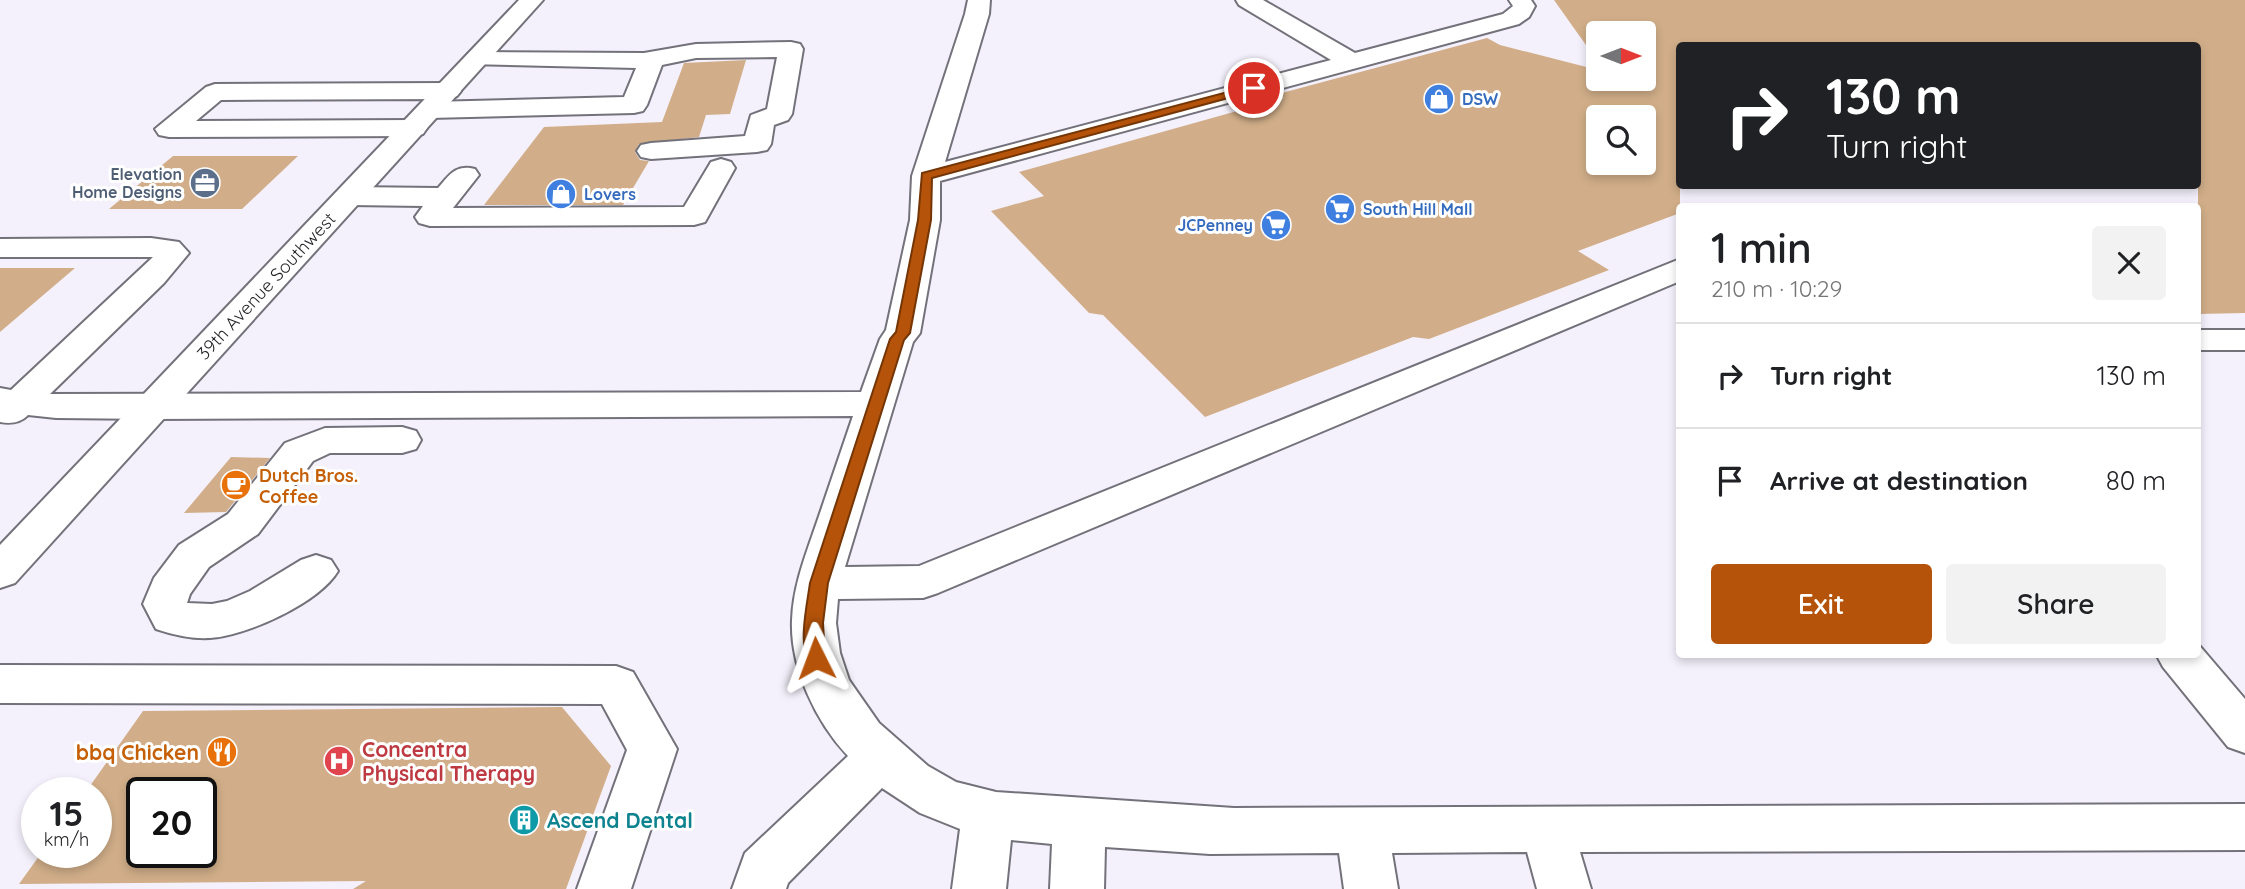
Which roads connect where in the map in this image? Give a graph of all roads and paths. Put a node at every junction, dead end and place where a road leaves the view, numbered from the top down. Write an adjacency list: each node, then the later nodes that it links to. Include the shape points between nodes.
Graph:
1 (532, 0): 5 (main road, 39th Avenue Southwest)
2 (979, 0): 11 (main road)
3 (1247, 0): 7 (main road)
4 (1520, 0): 7 (main road, via 1524,6 1511,19)
5 (477, 59): 6 (main road); 8 (main road, 39th Avenue Southwest)
6 (644, 61): 8 (main road, via 651,61 634,105); 9 (main road, via 696,51 791,49 779,114 761,121 757,144)
7 (1352, 62): 11 (main road)
8 (430, 110): 8 (main road, via 169,130 215,92); 12 (main road, 39th Avenue Southwest)
9 (651, 151)
10 (721, 168): 12 (main road, via 694,216 430,217 456,186)
11 (926, 176): 17 (main road, via 925,220 903,333)
12 (349, 196): 18 (main road, 39th Avenue Southwest)
13 (0, 248): 19 (main road, via 168,249 173,253)
14 (1676, 271): 23 (main road, via 923,582)
15 (2245, 340): 16 (main road)
16 (2201, 341)
17 (876, 404): 18 (main road); 23 (main road)
18 (154, 407): 19 (main road); 22 (main road, 39th Avenue Southwest)
19 (7, 408)
20 (402, 440): 21 (main road, via 325,441 299,452 243,524 194,556 169,590 165,604 172,617 187,621 238,615 259,609)
21 (316, 570)
22 (0, 572)
23 (819, 583): 27 (main road, via 816,658 840,712)
24 (2182, 658): 26 (main road)
25 (0, 684): 33 (main road, via 616,685 652,749)
26 (2245, 733)
27 (880, 756): 28 (main road, via 914,783 965,808); 34 (main road, via 764,870)
28 (988, 812): 29 (main road); 35 (main road)
29 (1079, 822): 31 (main road, via 1229,833); 36 (main road)
30 (2245, 827): 32 (main road)
31 (1362, 831): 32 (main road); 37 (main road)
32 (1547, 831): 38 (main road)
33 (604, 889)
34 (759, 889)
35 (979, 889)
36 (1077, 889)
37 (1371, 889)
38 (1564, 889)

